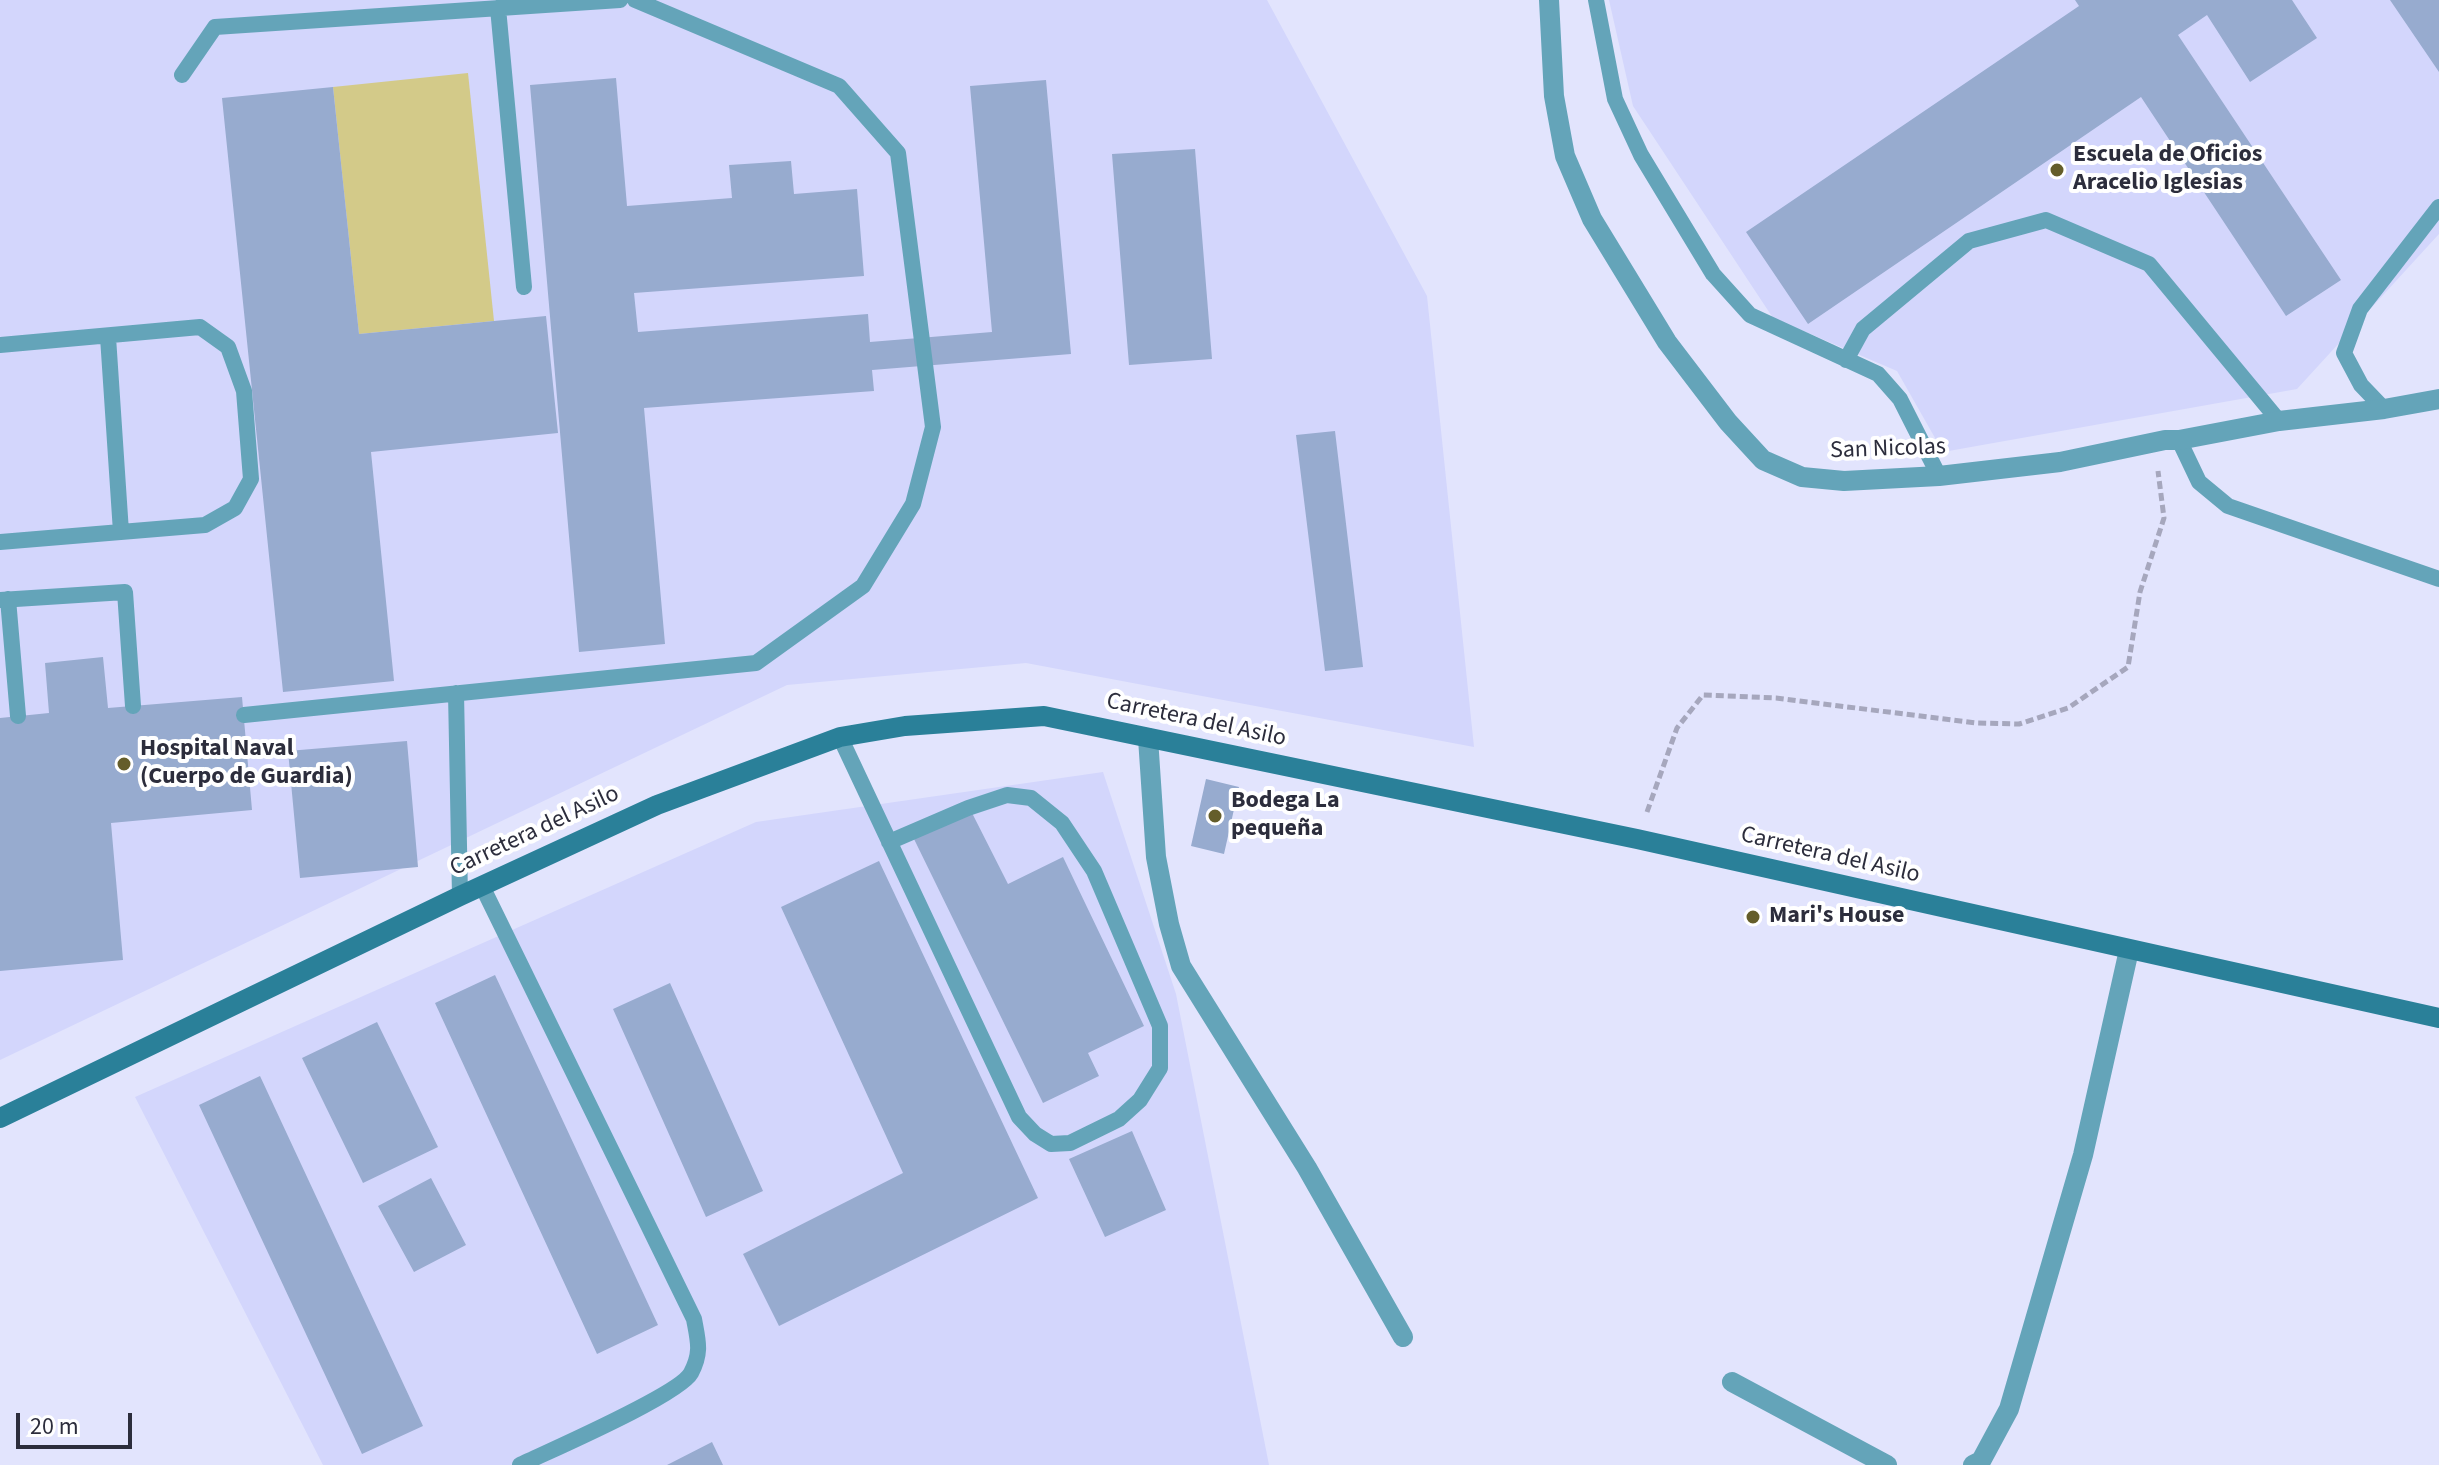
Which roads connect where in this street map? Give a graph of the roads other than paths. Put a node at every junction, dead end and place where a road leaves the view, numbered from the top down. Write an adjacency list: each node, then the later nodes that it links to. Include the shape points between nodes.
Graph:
1 (620, 0): 5 (lane)
2 (635, 0): 21 (lane, via 839,86 898,153 933,427 913,504 863,586 756,663)
3 (1549, 0): 16 (street, San Nicolas, via 1554,96 1565,156 1592,219 1667,342 1728,422 1763,460 1802,477 1844,481)
4 (1596, 0): 11 (lane, via 1615,99 1641,155 1713,274 1750,315)
5 (498, 8): 6 (lane, via 215,27); 8 (lane)
6 (182, 75)
7 (2439, 207): 13 (lane, via 2360,309 2344,353 2361,385)
8 (524, 287)
9 (108, 337): 10 (lane); 17 (lane); 17 (lane, via 200,327 228,347 244,391 251,479 235,508 205,525)
10 (0, 345)
11 (1846, 360): 14 (lane, via 1863,329 1969,241 2046,220 2149,264); 16 (lane, via 1878,374 1900,399)
12 (2439, 399): 13 (street, San Nicolas)
13 (2384, 409): 14 (street, San Nicolas)
14 (2279, 421): 15 (street, San Nicolas)
15 (2179, 440): 16 (street, San Nicolas, via 2060,462); 19 (lane, via 2199,482 2228,506)
16 (1939, 476)
17 (121, 532): 18 (lane)
18 (0, 542)
19 (2439, 579)
20 (4, 599): 22 (lane, via 125,592); 24 (lane)
21 (456, 693): 23 (lane); 29 (lane)
22 (133, 706)
23 (244, 715)
24 (18, 716)
25 (840, 737): 26 (street, Carretera del Asilo, via 905,726 1044,716); 27 (lane); 28 (street, Carretera del Asilo, via 657,805)
26 (1148, 738): 30 (street, Carretera del Asilo, via 1637,839); 33 (street, via 1156,857 1181,966 1307,1168)
27 (889, 842): 27 (lane, via 1019,1117 1051,1144 1070,1143 1119,1119 1140,1100 1160,1068 1160,1026 1094,871 1062,823 1031,798 1007,795)
28 (482, 886): 29 (street, Carretera del Asilo); 35 (lane, via 694,1319 700,1350 689,1377 657,1398)
29 (460, 896): 32 (street, Carretera del Asilo)
30 (2129, 950): 31 (street, Carretera del Asilo); 37 (street, via 2083,1155 2009,1409 1981,1461)
31 (2439, 1018)
32 (0, 1118)
33 (1403, 1337)
34 (1732, 1382): 36 (street)
35 (520, 1465)
36 (1887, 1465)
37 (1973, 1465)

